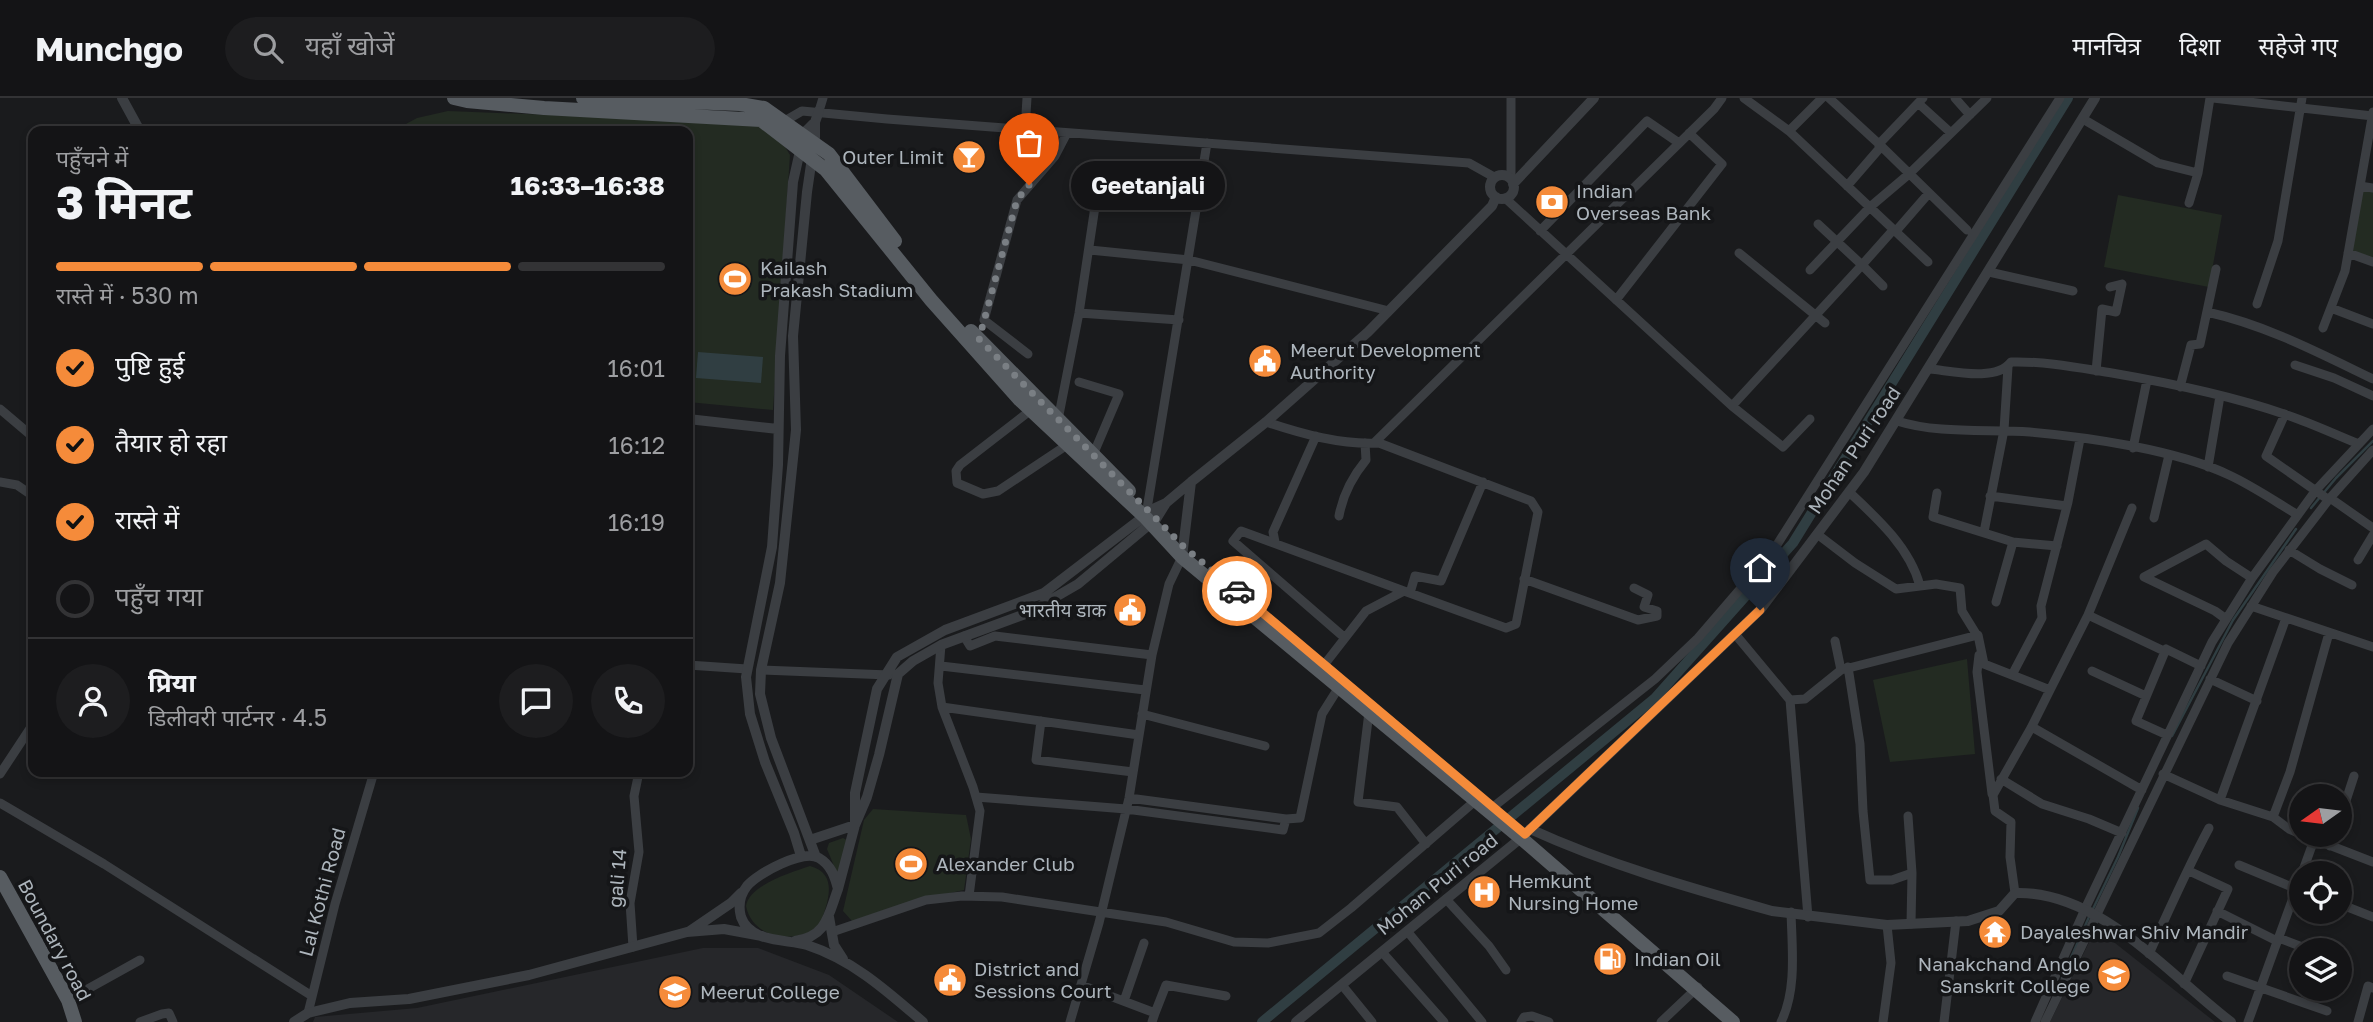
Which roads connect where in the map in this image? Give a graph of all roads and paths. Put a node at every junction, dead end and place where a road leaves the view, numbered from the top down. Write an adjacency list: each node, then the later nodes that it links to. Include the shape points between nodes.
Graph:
1 (122, 98): 27 (street)
2 (456, 98): 18 (main road)
3 (583, 98): 20 (main road)
4 (823, 98): 24 (street)
5 (1027, 98): 28 (street)
6 (1511, 98): 41 (street)
7 (1594, 98): 41 (street)
8 (1722, 98): 31 (street)
9 (1744, 98): 29 (street)
10 (1822, 98): 29 (street)
11 (1829, 98): 35 (street)
12 (1955, 98): 22 (street)
13 (1987, 98): 22 (street)
14 (2060, 98): 206 (street, via 1773,551 1655,680)
15 (2095, 98): 25 (street, Mohan Puri road)
16 (2212, 98): 19 (street); 38 (street)
17 (1921, 101): 32 (street); 35 (street)
18 (545, 103): 20 (main road)
19 (2301, 103): 23 (street); 70 (street, via 2278,241)
20 (679, 108): 21 (main road, via 740,104)
21 (764, 109): 26 (main road); 36 (main road)
22 (1970, 115): 32 (street)
23 (2373, 115): 37 (street)
24 (817, 117): 26 (street, via 802,111); 28 (street); 36 (street)
25 (2083, 119): 38 (street, via 2158,163); 65 (street, Mohan Puri road)
26 (783, 122): 36 (main road)
27 (137, 126)
28 (1025, 130): 30 (street)
29 (1789, 131): 42 (street)
30 (1067, 133): 33 (street); 76 (street, via 1055,156 1017,200)
31 (1689, 133): 34 (street); 69 (street, via 1722,164)
32 (1951, 133): 39 (street)
33 (1207, 143): 40 (street, via 1469,163); 59 (street)
34 (1679, 143): 53 (street, via 1647,121); 56 (street)
35 (1879, 144): 39 (street); 42 (street, via 1880,149)
36 (807, 147): 81 (main road, via 829,154 933,290); 95 (main road, via 931,300); 102 (street, via 793,182); 168 (street, via 793,336 796,430 780,583)
37 (2369, 158): 43 (street)
38 (2198, 173): 48 (street)
39 (1909, 174): 45 (street); 49 (street)
40 (1494, 177): 41 (street, via 1503,174); 46 (street, via 1490,189)
41 (1512, 181): 46 (street, via 1512,194)
42 (1847, 186): 49 (street)
43 (2360, 186): 44 (street); 58 (street)
44 (2373, 188)
45 (1929, 193): 51 (street); 52 (street)
46 (1501, 198): 53 (street); 72 (street)
47 (1096, 200): 55 (street)
48 (2189, 203)
49 (1870, 207): 51 (street); 54 (street)
50 (1818, 224): 54 (street)
51 (1895, 230): 60 (street); 62 (street)
52 (1967, 230)
53 (1540, 231): 56 (street)
54 (1837, 242): 62 (street); 64 (street)
55 (1090, 250): 59 (street); 74 (street)
56 (1565, 253): 69 (street); 108 (street)
57 (1739, 253): 75 (street)
58 (2348, 253): 61 (street); 71 (street)
59 (1189, 260): 72 (street); 77 (street)
60 (1928, 261)
61 (2373, 262)
62 (1862, 265): 66 (street); 75 (street)
63 (2216, 269): 73 (street)
64 (1810, 270)
65 (1989, 272): 68 (street); 85 (street, Mohan Puri road)
66 (1883, 286)
67 (2109, 287): 86 (street, via 2122,284 2116,312 2102,309)
68 (2073, 291)
69 (1616, 300): 93 (street)
70 (2257, 304)
71 (2331, 307): 79 (street); 80 (street)
72 (1389, 311): 101 (street)
73 (2207, 312): 87 (street, via 2277,334); 90 (street, via 2200,345 2191,345)
74 (1079, 313): 77 (street); 97 (street)
75 (1816, 316): 78 (street); 93 (street)
76 (984, 320): 81 (street); 82 (street)
77 (1179, 320): 128 (street)
78 (1825, 323)
79 (2373, 324)
80 (2323, 328)
81 (979, 339): 97 (main road)
82 (1028, 354)
83 (2295, 365): 92 (street)
84 (2008, 367): 85 (street, via 1991,374); 86 (street, via 2011,362 2022,362); 104 (street)
85 (1930, 369): 100 (street, Mohan Puri road)
86 (2096, 370): 88 (street)
87 (2373, 379)
88 (2147, 380): 90 (street); 111 (street)
89 (1079, 382): 113 (street, via 1119,394)
90 (2180, 387): 91 (street)
91 (2220, 396): 96 (street); 115 (street)
92 (2373, 396)
93 (1732, 406): 98 (street, via 1783,447)
94 (0, 409): 105 (street)
95 (1031, 410): 109 (main road); 109 (street, via 960,465 957,483 983,494 998,491)
96 (2285, 414): 110 (street); 119 (street, via 2266,456)
97 (1058, 419): 113 (main road)
98 (1810, 419)
99 (693, 420): 102 (street)
100 (1897, 421): 104 (street); 120 (street, Mohan Puri road)
101 (1266, 422): 106 (street); 116 (street)
102 (778, 429): 167 (street, via 772,547)
103 (2373, 429): 110 (street)
104 (2004, 430): 107 (street); 123 (street)
105 (28, 433)
106 (1316, 436): 108 (street); 135 (street, via 1273,532)
107 (2080, 439): 111 (street); 125 (street)
108 (1369, 443): 118 (street); 129 (street, via 1366,460 1343,497)
109 (1067, 444): 128 (main road)
110 (2358, 444): 119 (street)
111 (2133, 448): 114 (street)
112 (2373, 450): 124 (street)
113 (1093, 455): 128 (main road)
114 (2169, 455): 115 (street); 130 (street)
115 (2208, 467): 127 (street)
116 (1191, 481): 128 (street); 139 (street)
117 (0, 482): 121 (street)
118 (1483, 482): 142 (street, via 1531,502 1538,512); 146 (street, via 1441,581 1415,576)
119 (2317, 491): 124 (street); 127 (street)
120 (1849, 492): 133 (street, Mohan Puri road); 144 (street, via 1878,519 1916,569)
121 (28, 493)
122 (1937, 493): 132 (street, via 1934,517)
123 (1990, 496): 125 (street); 132 (street)
124 (2329, 499): 131 (street); 138 (street)
125 (2067, 506): 137 (street)
126 (2132, 508): 149 (street)
127 (2298, 515): 141 (street)
128 (1150, 516): 139 (main road); 155 (street, via 1078,584 1028,612); 170 (street, via 1044,593 945,630 897,657)
129 (1339, 516)
130 (2154, 518)
131 (2373, 528)
132 (1984, 531): 136 (street)
133 (1817, 534): 144 (street, via 1896,589); 153 (street, Mohan Puri road, via 1760,610)
134 (2373, 535): 140 (street)
135 (1275, 542): 146 (street); 156 (street, via 1241,531 1233,541)
136 (2013, 542): 137 (street); 147 (street)
137 (2057, 546): 171 (street, via 2042,618)
138 (2289, 550): 143 (street); 148 (street)
139 (1183, 552): 161 (street, via 1169,584); 163 (main road); 174 (main road)
140 (2358, 560)
141 (2252, 578): 151 (street); 151 (street, via 2206,544 2144,577)
142 (1524, 579): 145 (street, via 1638,620 1657,616 1657,611 1644,607 1648,595); 146 (street, via 1516,624 1506,628)
143 (2352, 585)
144 (1920, 586): 154 (street, via 1960,588 1962,611)
145 (1634, 588)
146 (1407, 592): 156 (street, via 1366,611)
147 (1996, 602)
148 (2251, 606): 150 (street); 173 (street)
149 (2088, 615): 160 (street); 176 (street)
150 (2286, 618): 152 (street); 179 (street)
151 (2226, 619): 165 (street)
152 (2329, 633): 159 (street); 208 (street)
153 (1735, 634): 178 (street); 213 (street, Mohan Puri road)
154 (1978, 635): 166 (street); 171 (street, via 1984,664); 199 (street, via 1977,672)
155 (964, 636): 158 (street); 161 (street, via 970,646 995,636)
156 (1345, 638): 163 (street)
157 (1835, 641): 166 (street)
158 (941, 645): 164 (street); 172 (street)
159 (2373, 648)
160 (2166, 649): 165 (street); 177 (street)
161 (1152, 655): 175 (street)
162 (693, 665): 167 (street)
163 (1324, 665): 189 (main road)
164 (941, 666): 175 (street); 180 (street)
165 (2201, 666): 187 (street)
166 (1845, 668): 178 (street, via 1804,699); 223 (street, via 1860,744 1870,880 1892,880)
167 (747, 669): 218 (street, via 750,714)
168 (761, 670): 170 (street); 215 (street, via 760,694 771,738)
169 (2092, 671): 177 (street)
170 (885, 675): 172 (street); 210 (street, via 877,689 855,793)
171 (2011, 675): 176 (street)
172 (898, 676): 210 (street, via 867,797)
173 (2210, 679): 179 (street); 192 (street)
174 (1339, 687): 181 (main road); 209 (street, via 1322,714 1300,818)
175 (1146, 690): 182 (street)
176 (2050, 690): 184 (street)
177 (2146, 696): 187 (street, via 2136,721)
178 (1790, 700): 238 (street)
179 (2257, 701): 203 (street)
180 (942, 707): 183 (street); 200 (street)
181 (1369, 712): 189 (main road); 216 (street, via 1358,802 1397,807)
182 (1142, 714): 186 (street); 188 (street)
183 (1041, 721): 186 (street); 190 (street, via 1036,760)
184 (2032, 727): 196 (street); 198 (street)
185 (28, 731): 191 (street)
186 (1139, 735): 190 (street)
187 (2167, 735): 198 (street)
188 (1265, 746)
189 (1439, 767): 202 (main road); 206 (main road)
190 (1133, 772): 201 (street)
191 (0, 774)
192 (2164, 774): 203 (street); 235 (street)
193 (2354, 776): 197 (street)
194 (373, 777): 264 (street, Lal Kothi Road)
195 (638, 777): 251 (street, gali 14, via 634,796 639,852 630,903)
196 (2001, 779): 199 (street); 214 (street, via 2042,804)
197 (2351, 784)
198 (2141, 790): 214 (street)
199 (1993, 795): 228 (street, via 1995,811 2011,822)
200 (976, 797): 205 (street); 229 (street, via 979,811)
201 (1129, 798): 205 (street); 209 (street)
202 (1475, 800): 206 (main road); 216 (street)
203 (2220, 800): 208 (street)
204 (0, 803): 264 (street)
205 (1126, 809): 209 (street, via 1283,830); 232 (street)
206 (1492, 810): 213 (main road)
207 (1908, 817): 223 (street)
208 (2273, 817): 212 (street)
209 (1286, 819)
210 (855, 825): 215 (street); 227 (street)
211 (2209, 828): 222 (street)
212 (2289, 829)
213 (1521, 831): 230 (street, Mohan Puri road); 234 (street, via 1644,874 1772,911); 261 (main road)
214 (2122, 833): 235 (street)
215 (810, 840): 219 (street)
216 (1426, 844): 232 (street, via 1318,933 1268,943 1234,942 1166,922)
217 (2333, 847): 220 (street)
218 (801, 856): 219 (street); 226 (street)
219 (816, 856): 227 (street, via 831,869)
220 (2373, 862)
221 (2239, 865): 225 (street)
222 (2189, 871): 233 (street, via 2228,889); 253 (street)
223 (1912, 873): 241 (street)
224 (0, 877): 266 (main road, Boundary road)
225 (2289, 886)
226 (744, 889): 245 (street); 246 (street, via 741,916)
227 (838, 889): 237 (street)
228 (2015, 893): 235 (street, via 2032,892); 240 (street, via 1999,911)
229 (969, 896): 232 (street); 244 (street, via 926,900)
230 (1446, 899): 243 (street, Mohan Puri road); 256 (street)
231 (2352, 909): 239 (street)
232 (1102, 911): 259 (street)
233 (2217, 911): 247 (street); 258 (street)
234 (1791, 912): 238 (street); 286 (street, via 1792,966 1787,1010)
235 (2091, 912): 253 (street); 289 (street); 290 (street)
236 (2289, 912): 247 (street)
237 (829, 914): 244 (street); 248 (street, via 814,936)
238 (1808, 917): 242 (street)
239 (2373, 917)
240 (1956, 922): 241 (street); 288 (street)
241 (1911, 924): 242 (street)
242 (1886, 925): 287 (street, via 1891,963)
243 (1407, 931): 252 (street, Mohan Puri road); 280 (street)
244 (832, 932): 254 (street)
245 (687, 933): 246 (street, via 724,929); 251 (street)
246 (762, 936): 248 (street)
247 (2278, 940): 250 (street); 262 (street)
248 (795, 942): 254 (street)
249 (1144, 943): 267 (street)
250 (2289, 944)
251 (633, 947): 269 (street, via 409,999 350,1003)
252 (1382, 952): 260 (street, Mohan Puri road); 279 (street)
253 (2149, 954): 258 (street)
254 (843, 959): 275 (street)
255 (141, 960): 266 (street)
256 (1506, 970)
257 (2227, 976): 262 (street)
258 (2185, 984): 291 (street)
259 (1082, 985): 267 (street); 276 (street)
260 (1342, 985): 277 (street, Mohan Puri road); 278 (street)
261 (1698, 987): 283 (street); 284 (main road); 285 (main road)
262 (2261, 988): 268 (street); 292 (street)
263 (2373, 988): 293 (street, via 2368,986)
264 (312, 996): 269 (street, Lal Kothi Road)
265 (1226, 996): 270 (street, via 1166,985)
266 (68, 1000): 271 (main road, Boundary road)
267 (1124, 1001): 270 (street)
268 (2327, 1011)
269 (307, 1018): 274 (street)
270 (1153, 1018)
271 (75, 1022)
272 (141, 1022): 273 (street, via 169,1013)
273 (173, 1022)
274 (294, 1022)
275 (922, 1022)
276 (1070, 1022)
277 (1296, 1022)
278 (1372, 1022)
279 (1444, 1022)
280 (1482, 1022)
281 (1521, 1022): 282 (street, via 1532,1016)
282 (1549, 1022)
283 (1661, 1022)
284 (1733, 1022)
285 (1742, 1022)
286 (1781, 1022)
287 (1883, 1022)
288 (1944, 1022)
289 (2035, 1022)
290 (2045, 1022)
291 (2231, 1022)
292 (2248, 1022)
293 (2358, 1022)

